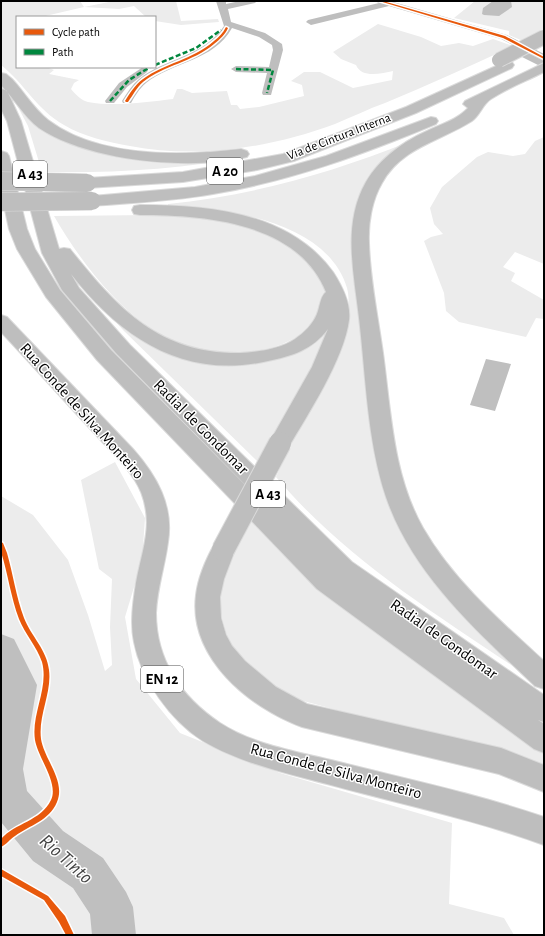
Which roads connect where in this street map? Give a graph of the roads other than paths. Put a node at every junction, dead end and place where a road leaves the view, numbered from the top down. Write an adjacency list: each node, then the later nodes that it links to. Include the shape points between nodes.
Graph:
1 (252, 1): 3 (street)
2 (384, 2): 4 (street); 8 (street, via 504,37)
3 (222, 4): 5 (street)
4 (311, 22)
5 (227, 26): 9 (street, via 196,48); 14 (street, via 262,35 277,44); 20 (street, via 225,32 212,45 192,58 144,80)
6 (544, 37): 10 (highway, bridge)
7 (544, 48): 10 (highway, Via de Cintura Interna / A 20)
8 (544, 58)
9 (156, 65)
10 (500, 65): 21 (highway, Via de Cintura Interna / A 20, via 411,110)
11 (544, 67): 18 (highway, Via de Cintura Interna / A 20)
12 (148, 68): 19 (street, via 129,80)
13 (236, 69): 14 (street)
14 (273, 70): 17 (street)
15 (1, 77): 21 (highway, via 37,118 57,132 97,147 135,155 224,157)
16 (1, 93): 26 (highway, Radial de Gondomar / A 43, via 14,121)
17 (266, 93)
18 (483, 99): 25 (highway, Via de Cintura Interna / A 20, via 371,147 321,164 266,178 187,193); 29 (highway, via 468,117 422,139 387,165 373,183 364,202 360,220 360,243 385,455 398,499 415,535 438,570 469,606)
19 (110, 101)
20 (127, 101)
21 (356, 131): 23 (highway, Via de Cintura Interna / A 20, bridge, via 314,149 257,165 183,177 87,183)
22 (1, 156): 31 (highway, Radial de Gondomar / A 43, via 18,229 26,250 53,293 104,355 326,582)
23 (1, 181)
24 (1, 202): 25 (highway, bridge, via 28,203 55,211)
25 (93, 206): 27 (highway, via 179,210 249,222 278,234 305,250 325,272)
26 (45, 228): 27 (highway, via 85,281 123,318 155,341 189,356 237,361 290,350 306,340 327,317); 30 (highway, Radial de Gondomar / A 43, via 51,254 71,290 123,349 343,569)
27 (332, 285): 32 (highway, bridge, via 340,307 334,339 223,550 212,577 208,596 209,618 215,640 227,660 247,682 273,701 302,715 501,761)
28 (1, 321): 33 (main road, Rua Conde de Silva Monteiro / EN 12, via 112,440 150,488 159,515 157,548 146,595 146,642 153,663 164,682 192,717 213,732 235,742 300,764 427,796)
29 (544, 678)
30 (544, 710)
31 (544, 740)
32 (544, 779)
33 (544, 831)

